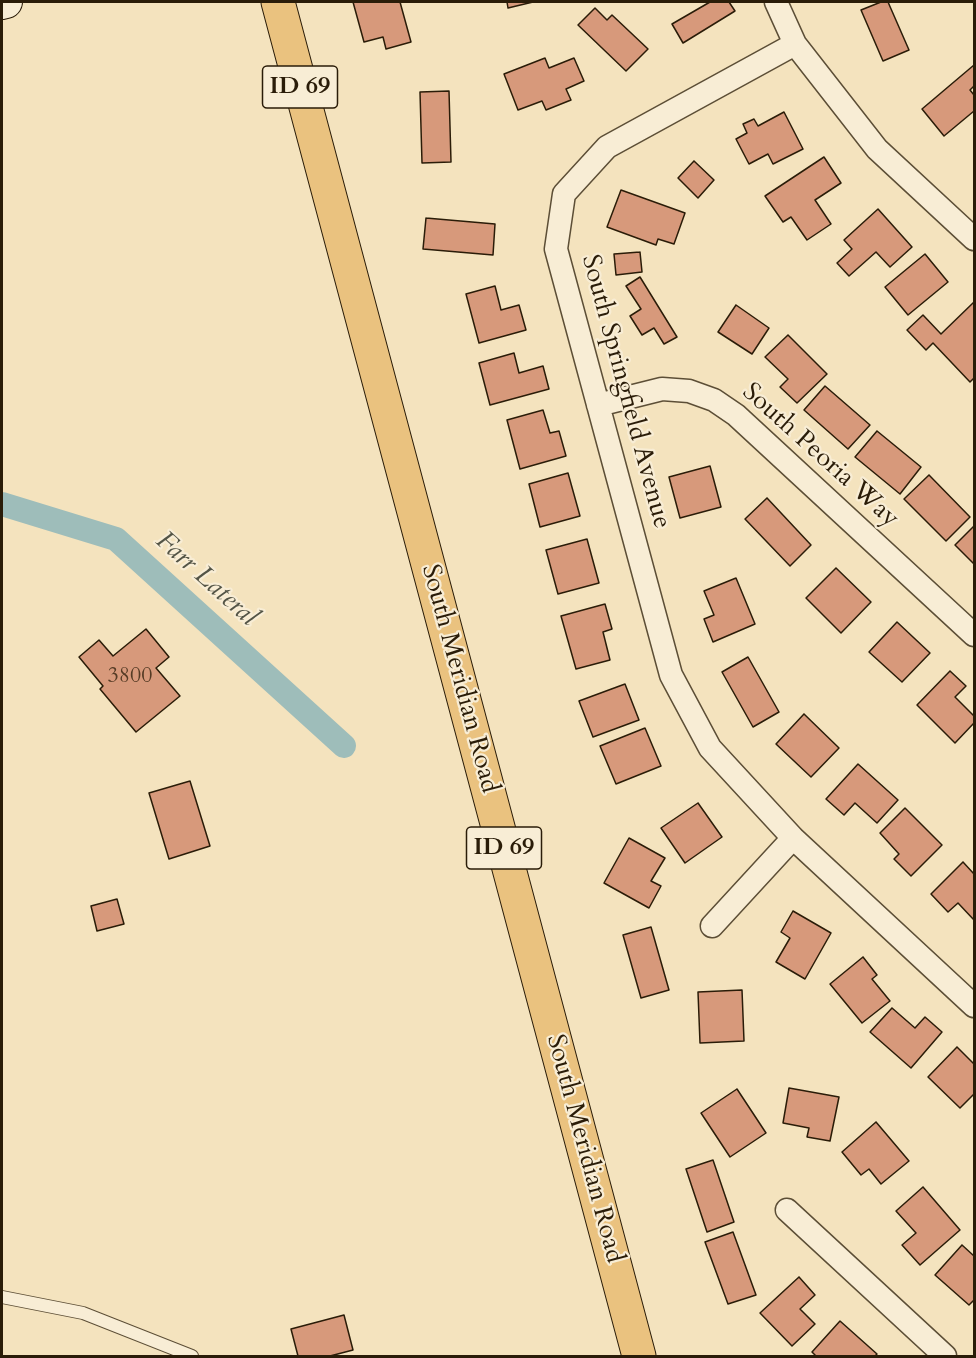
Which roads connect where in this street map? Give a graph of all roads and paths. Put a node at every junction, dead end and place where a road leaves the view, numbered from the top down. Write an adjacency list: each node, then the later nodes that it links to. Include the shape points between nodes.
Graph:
1 (6, 2): 4 (street)
2 (278, 2): 15 (main road, South Meridian Road / ID 69)
3 (776, 2): 5 (street)
4 (2, 3)
5 (795, 44): 6 (street, via 877,149); 7 (street, South Springfield Avenue, via 607,147 564,194 556,249)
6 (975, 239)
7 (598, 405): 8 (street, South Peoria Way, via 662,389 688,391 714,400 736,415); 9 (street, South Springfield Avenue, via 671,675 710,748)
8 (975, 635)
9 (794, 838): 10 (street); 11 (street, South Springfield Avenue)
10 (712, 926)
11 (975, 1006)
12 (787, 1210): 16 (street)
13 (2, 1297): 14 (lane, via 83,1313)
14 (192, 1356)
15 (639, 1356)
16 (945, 1356)

